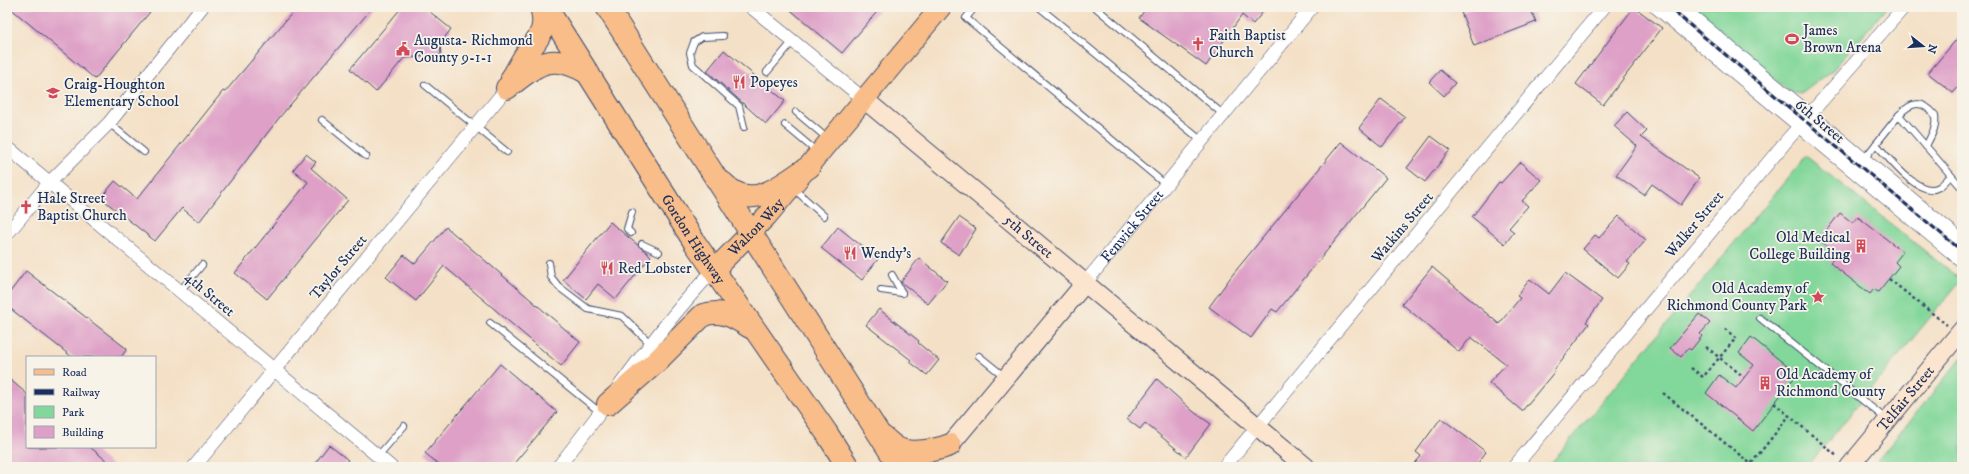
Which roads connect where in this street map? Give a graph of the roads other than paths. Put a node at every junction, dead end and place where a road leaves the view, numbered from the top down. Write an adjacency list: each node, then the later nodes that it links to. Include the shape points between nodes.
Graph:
1 (202, 7): 27 (street)
2 (541, 7): 20 (highway, via 544,27 540,37 524,57)
3 (546, 7): 18 (highway, Gordon Highway)
4 (752, 7): 16 (street, 5th Street)
5 (941, 7): 21 (main road, Walton Way)
6 (975, 7): 44 (lane, via 966,18)
7 (1039, 7): 32 (lane)
8 (1095, 7): 24 (lane)
9 (1312, 7): 24 (street, Fenwick Street)
10 (1604, 7): 74 (street, Watkins Street)
11 (1656, 7): 30 (street, 6th Street)
12 (1681, 7): 23 (street, 6th Street)
13 (1904, 7): 23 (street, Walker Street)
14 (610, 10): 41 (highway)
15 (723, 36): 31 (lane, via 702,37 694,42 690,53 693,65 739,106)
16 (793, 41): 17 (lane); 21 (street, 5th Street)
17 (767, 72)
18 (588, 74): 20 (highway, via 570,64 547,62 535,66); 58 (highway, Gordon Highway)
19 (425, 85): 29 (lane)
20 (507, 88): 29 (street, Taylor Street)
21 (865, 100): 38 (main road, Walton Way); 60 (main road, 5th Street)
22 (796, 112): 38 (lane)
23 (1810, 113): 30 (street, Walker Street); 40 (street, 6th Street)
24 (1224, 115): 32 (street, Fenwick Street)
25 (1899, 115): 33 (lane); 34 (lane); 34 (lane, via 1906,107 1914,104 1922,105 1935,114 1934,130)
26 (322, 120): 39 (lane)
27 (109, 122): 36 (lane); 43 (street)
28 (785, 125): 38 (lane)
29 (475, 126): 37 (lane); 69 (street, Taylor Street)
30 (1799, 126): 55 (street, 6th Street); 86 (street, Walker Street)
31 (744, 127)
32 (1202, 141): 44 (street, Fenwick Street)
33 (1876, 144): 40 (lane); 42 (lane, via 1919,186 1928,189 1939,188)
34 (1926, 146): 42 (lane)
35 (7, 147): 43 (street, 4th Street)
36 (144, 152)
37 (507, 152)
38 (820, 154): 41 (highway, via 763,195 746,198 731,191); 45 (main road, Walton Way)
39 (366, 156)
40 (1864, 159): 52 (street, 6th Street)
41 (712, 170): 49 (highway)
42 (1951, 176): 46 (lane)
43 (50, 182): 51 (street); 61 (street, 4th Street)
44 (1166, 185): 60 (street, Fenwick Street)
45 (792, 187): 48 (lane); 49 (main road, Walton Way)
46 (1962, 188)
47 (632, 212): 50 (lane, via 627,228)
48 (824, 216)
49 (752, 232): 58 (main road, Walton Way); 75 (highway)
50 (631, 233)
51 (7, 234)
52 (1962, 241)
53 (642, 244): 54 (lane)
54 (659, 252)
55 (1962, 261)
56 (549, 263): 67 (lane, via 551,277 588,309 622,316)
57 (202, 265): 61 (lane)
58 (714, 270): 65 (highway, Gordon Highway); 67 (street, Walton Way)
59 (892, 275): 62 (lane, via 902,293)
60 (1084, 283): 70 (main road, Fenwick Street); 74 (main road, 5th Street)
61 (181, 290): 69 (street, 4th Street)
62 (881, 290)
63 (1760, 318): 72 (lane)
64 (490, 322): 71 (lane)
65 (752, 328): 71 (highway, via 723,313 711,312 703,315); 81 (highway, Gordon Highway)
66 (1960, 332): 72 (main road, Telfair Street)
67 (650, 343): 71 (street, Walton Way)
68 (979, 356): 70 (lane)
69 (274, 369): 77 (street, 4th Street); 78 (street, Taylor Street)
70 (1007, 378): 76 (main road, Fenwick Street)
71 (605, 408): 80 (street, Walton Way)
72 (1888, 420): 87 (main road, Telfair Street)
73 (404, 426): 77 (lane)
74 (1257, 427): 84 (street, Watkins Street); 85 (main road, 5th Street)
75 (878, 432): 76 (highway, via 896,448 904,450 936,450); 82 (highway)
76 (950, 445): 83 (highway)
77 (378, 456): 79 (street, 4th Street)
78 (194, 467)
79 (391, 467)
80 (558, 467)
81 (848, 467)
82 (900, 467)
83 (939, 467)
84 (1224, 467)
85 (1306, 467)
86 (1514, 467)
87 (1849, 467)

